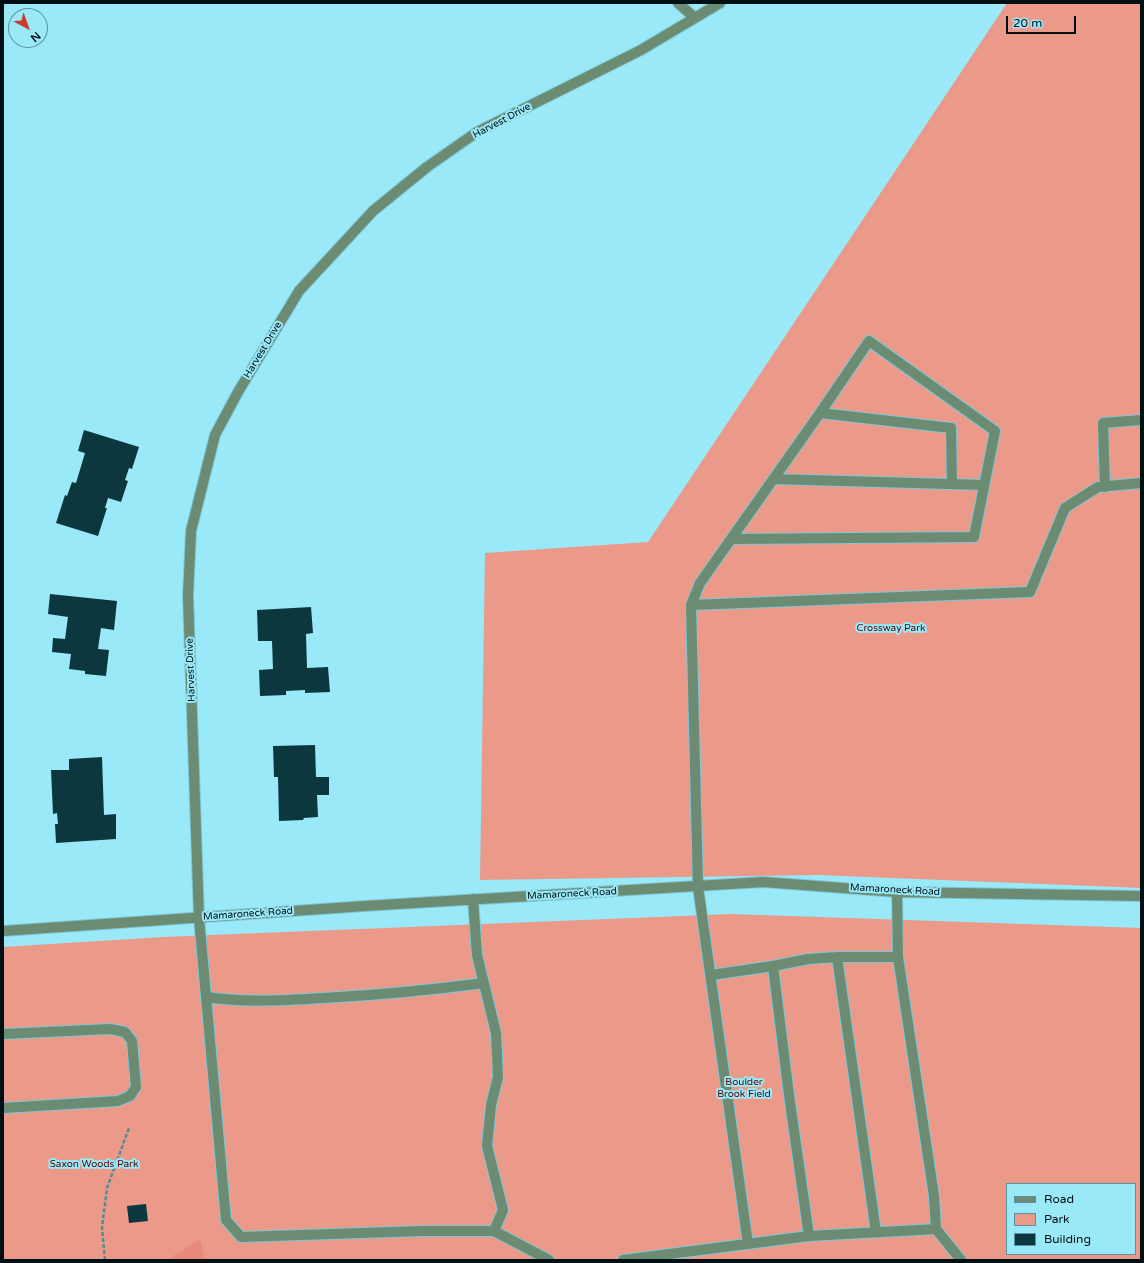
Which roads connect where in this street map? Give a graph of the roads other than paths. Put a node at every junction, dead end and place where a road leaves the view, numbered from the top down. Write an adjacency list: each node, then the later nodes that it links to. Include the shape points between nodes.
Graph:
1 (678, 3): 3 (street)
2 (720, 3): 3 (street, Harvest Drive)
3 (694, 18): 17 (street, Harvest Drive, via 641,50 478,132 426,167 373,211 299,291 238,392 215,435 191,531 188,596)
4 (820, 413): 6 (street); 8 (street, via 951,428); 9 (street, via 869,341 995,431)
5 (1141, 420): 10 (street, via 1104,423)
6 (773, 479): 8 (street); 11 (street)
7 (1141, 483): 10 (street)
8 (952, 484): 9 (street)
9 (984, 485): 11 (street, via 974,537)
10 (1102, 487): 12 (street, via 1065,508 1030,592)
11 (731, 539): 12 (street, via 700,583)
12 (691, 605): 13 (street)
13 (698, 886): 14 (street, Mamaroneck Road, via 763,882); 16 (street, Mamaroneck Road); 22 (street)
14 (897, 892): 15 (street, Mamaroneck Road); 20 (street)
15 (1141, 896)
16 (473, 900): 17 (street, Mamaroneck Road); 23 (street, via 477,955)
17 (199, 918): 18 (street, Mamaroneck Road); 24 (street, Harvest Drive)
18 (3, 931)
19 (837, 957): 20 (street); 21 (street, via 808,959); 29 (street)
20 (898, 958): 27 (street, via 934,1196)
21 (773, 966): 22 (street); 30 (street)
22 (711, 975): 31 (street)
23 (484, 983): 24 (street, via 376,995 265,1001); 28 (street, via 496,1033 498,1077 491,1105 487,1146 503,1210)
24 (206, 997): 28 (street, Harvest Drive, via 226,1220 240,1237)
25 (3, 1034): 26 (street, via 110,1029 125,1032 132,1041 136,1087 130,1096 118,1101)
26 (3, 1108)
27 (936, 1229): 29 (street); 34 (street)
28 (494, 1231): 32 (street)
29 (876, 1232): 30 (street)
30 (809, 1236): 31 (street)
31 (748, 1244): 33 (street)
32 (549, 1260)
33 (623, 1260)
34 (961, 1260)

